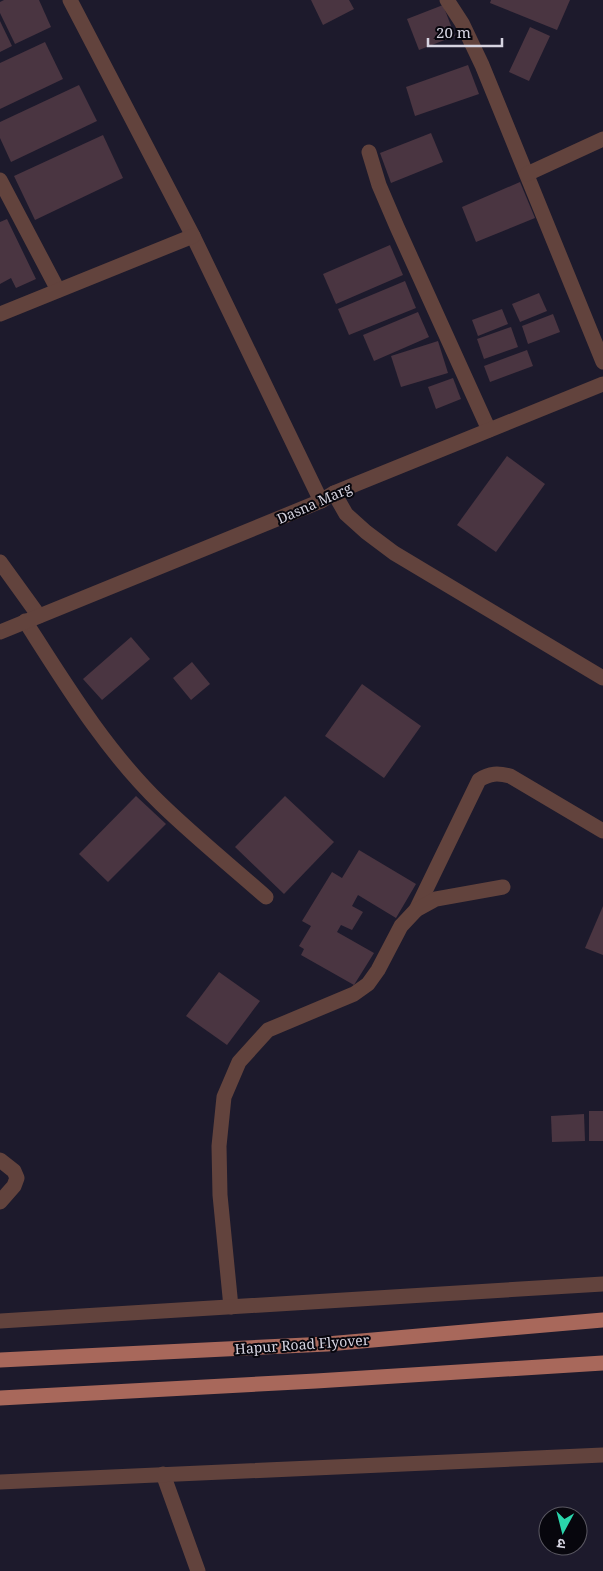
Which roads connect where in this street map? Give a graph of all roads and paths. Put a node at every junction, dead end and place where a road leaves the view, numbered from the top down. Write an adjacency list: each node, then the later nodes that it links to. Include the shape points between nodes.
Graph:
1 (70, 0): 7 (street)
2 (447, 0): 5 (street, via 482,65)
3 (603, 140): 5 (street)
4 (369, 152): 12 (street, via 379,185)
5 (526, 174): 10 (street)
6 (0, 180): 8 (street)
7 (193, 236): 8 (street); 14 (street)
8 (58, 290): 9 (street)
9 (0, 314)
10 (603, 362)
11 (603, 384): 12 (street, Dasna Marg)
12 (489, 430): 13 (street, Dasna Marg)
13 (334, 493): 14 (street, Dasna Marg); 18 (street, via 346,514 394,553)
14 (321, 501): 16 (street, Dasna Marg)
15 (0, 562): 16 (street)
16 (32, 618): 17 (street, Dasna Marg); 21 (street, via 76,701 104,739 160,804)
17 (0, 632)
18 (603, 678)
19 (603, 831): 22 (street, via 510,776 488,774 479,780)
20 (503, 887): 22 (street, via 436,899)
21 (266, 897)
22 (416, 910): 26 (street, via 401,926 368,984 354,994 268,1030 239,1062 224,1097 219,1146 220,1196)
23 (0, 1160): 24 (street, via 17,1178)
24 (0, 1202)
25 (603, 1284): 26 (street)
26 (231, 1307): 28 (street)
27 (603, 1320): 29 (main road, Hapur Road Flyover, via 327,1344)
28 (0, 1321)
29 (0, 1360)
30 (603, 1363): 31 (main road)
31 (0, 1398)
32 (603, 1455): 33 (street)
33 (163, 1474): 34 (street); 35 (street)
34 (0, 1482)
35 (198, 1571)

